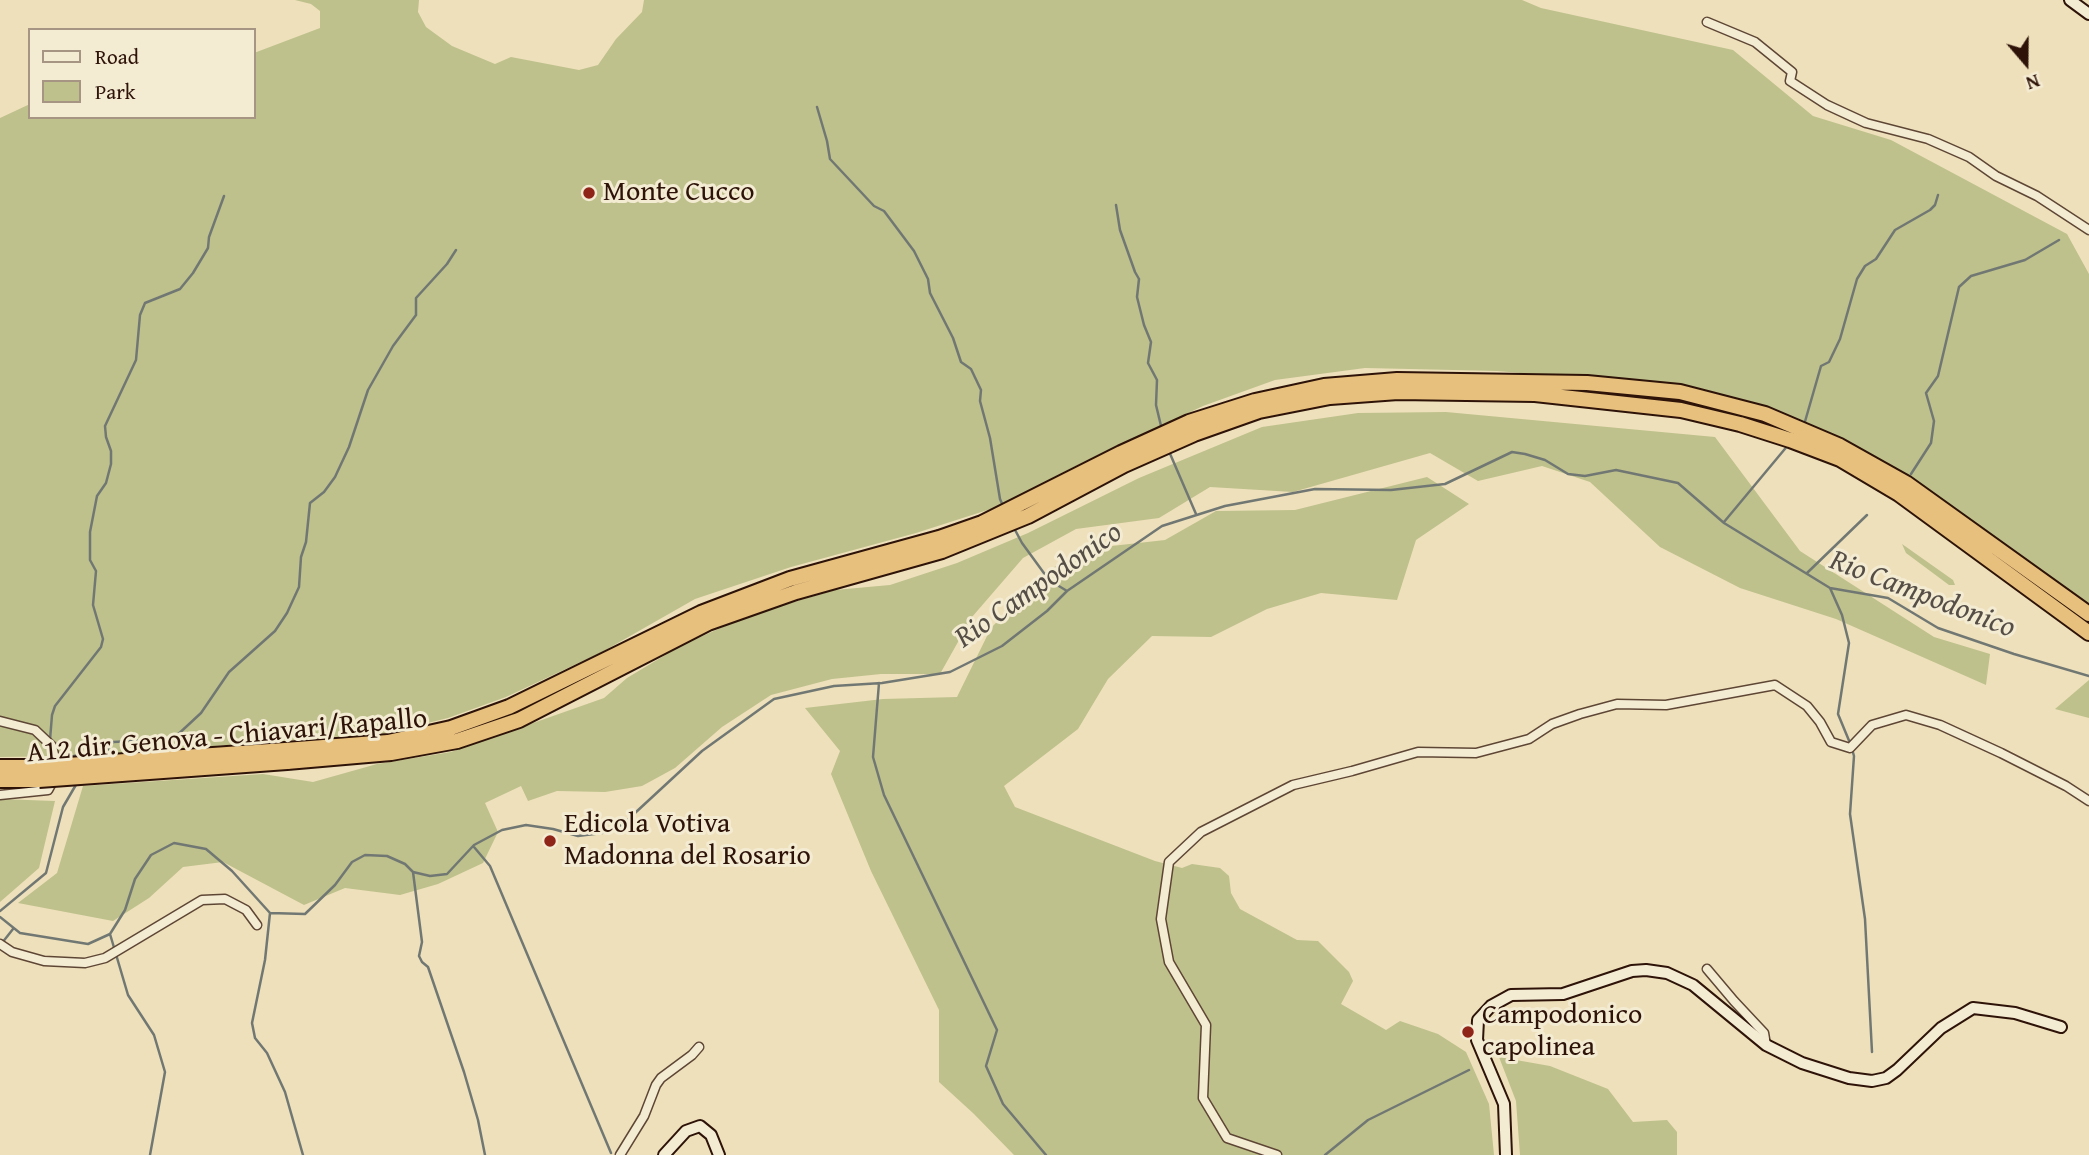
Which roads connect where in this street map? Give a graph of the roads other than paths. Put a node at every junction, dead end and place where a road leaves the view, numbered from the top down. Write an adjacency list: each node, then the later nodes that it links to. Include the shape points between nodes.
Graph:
1 (2070, 0): 2 (street)
2 (2089, 14)
3 (1707, 22): 4 (street, via 1755,42 1792,72 1790,80 1827,105 1866,123 1928,139 1969,156)
4 (2089, 230)
5 (1535, 388): 6 (highway, via 1587,383 1680,392 1777,419 1840,446 1906,483); 7 (highway, via 1681,410 1740,424 1840,459 1899,494); 10 (highway, A12 dir. Genova - Chiavari/Rapallo, bridge, via 1426,386 1257,406 1122,459 942,551 796,592 708,623 519,720 457,741 391,753)
6 (2089, 614)
7 (2089, 633)
8 (0, 721): 12 (street, via 34,730 52,746 58,772 48,790)
9 (0, 767): 10 (highway)
10 (39, 774): 11 (highway, A12 dir. Genova - Chiavari/Rapallo)
11 (0, 780)
12 (0, 795)
13 (2089, 801): 23 (street, via 1989,748 1906,715 1872,725 1850,748 1831,742 1807,706 1775,685 1666,705 1616,704 1552,724 1529,739 1476,753 1418,752 1293,785 1201,832 1169,862 1161,919 1169,962 1206,1025 1203,1098 1227,1139)
14 (257, 925): 15 (street, via 246,910 225,899 202,900 105,958 85,963 44,961)
15 (0, 944)
16 (1707, 969): 18 (street, via 1764,1033)
17 (2061, 1027): 18 (street, via 2015,1013 1973,1008 1941,1028 1886,1079 1872,1081 1812,1067)
18 (1766, 1045): 24 (street, via 1693,985 1667,973 1632,971 1563,994 1511,995 1478,1020 1477,1040 1504,1104)
19 (699, 1046): 20 (street, via 656,1085 644,1116)
20 (620, 1155)
21 (664, 1155): 22 (street, via 686,1131 700,1126 711,1135)
22 (719, 1155)
23 (1277, 1155)
24 (1506, 1155)

